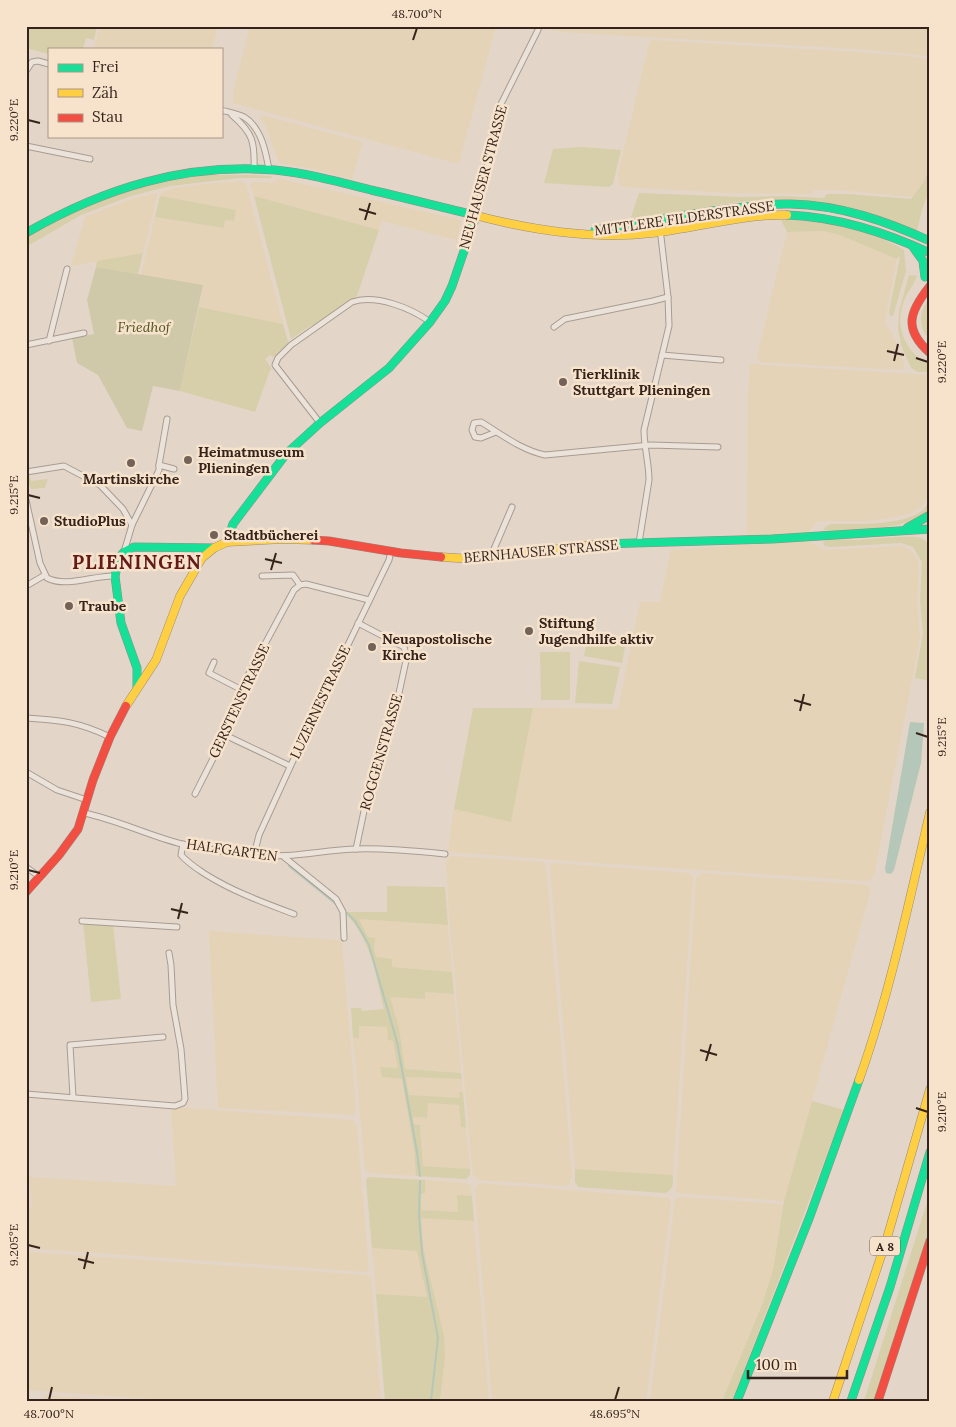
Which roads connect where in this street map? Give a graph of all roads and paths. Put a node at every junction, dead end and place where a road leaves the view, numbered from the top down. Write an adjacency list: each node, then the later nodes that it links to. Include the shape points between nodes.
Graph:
1 (538, 30): 10 (street, NEUHAUSER STRASSE, via 501,104)
2 (48, 64): 3 (street, via 32,62)
3 (26, 71)
4 (222, 110): 5 (street)
5 (230, 113): 8 (street, via 248,130 254,147); 9 (street, via 244,117 257,131)
6 (26, 146): 7 (street)
7 (90, 159)
8 (254, 170): 9 (main road, MITTLERE FILDERSTRASSE); 12 (main road, MITTLERE FILDERSTRASSE, via 206,171 142,182 83,202)
9 (269, 170): 10 (main road, MITTLERE FILDERSTRASSE, via 338,182)
10 (476, 216): 13 (main road, MITTLERE FILDERSTRASSE, via 558,232); 24 (main road, NEUHAUSER STRASSE, via 452,286)
11 (658, 220): 13 (main road, MITTLERE FILDERSTRASSE); 14 (street); 15 (main road, MITTLERE FILDERSTRASSE, via 753,205 798,205 830,208 867,217)
12 (26, 232)
13 (582, 232): 14 (main road, MITTLERE FILDERSTRASSE, via 611,235)
14 (660, 233): 16 (main road, MITTLERE FILDERSTRASSE, via 738,219 793,216 844,222); 23 (street)
15 (930, 241)
16 (910, 244): 17 (main road, MITTLERE FILDERSTRASSE); 20 (main road, via 923,261)
17 (930, 253)
18 (67, 269): 27 (street)
19 (930, 269): 20 (main road)
20 (926, 277): 22 (main road)
21 (930, 286): 22 (main road)
22 (923, 293): 29 (main road, via 913,308 911,319 917,339)
23 (668, 297): 25 (street, via 565,319); 30 (street, via 669,326)
24 (430, 322): 33 (main road, NEUHAUSER STRASSE, via 389,368); 33 (street, via 409,309 362,299 352,302 291,345 275,365)
25 (554, 327)
26 (84, 333): 27 (street)
27 (49, 341): 28 (street)
28 (26, 345)
29 (930, 353)
30 (662, 355): 31 (street); 35 (street, via 644,430)
31 (721, 360)
32 (167, 419): 37 (street)
33 (320, 423): 48 (main road, NEUHAUSER STRASSE, via 286,454 239,515)
34 (496, 432): 34 (street, via 481,422 474,422 472,430 475,437); 35 (street, via 534,453 545,455)
35 (644, 446): 36 (street); 49 (street, via 649,480)
36 (718, 447)
37 (159, 465): 38 (street); 44 (street)
38 (174, 469)
39 (26, 472): 44 (street, via 64,466 100,486 123,509)
40 (26, 500): 43 (street)
41 (512, 507): 55 (street)
42 (930, 515): 46 (main road)
43 (28, 517): 57 (street)
44 (132, 525): 47 (street)
45 (930, 529): 46 (main road, BERNHAUSER STRASSE)
46 (903, 530): 49 (main road, BERNHAUSER STRASSE)
47 (129, 536): 50 (street); 54 (street)
48 (227, 542): 52 (main road, BERNHAUSER STRASSE); 53 (main road, BERNHAUSER STRASSE, via 329,541)
49 (639, 543): 55 (main road, BERNHAUSER STRASSE)
50 (134, 547): 51 (main road); 54 (main road)
51 (198, 548): 52 (main road); 56 (main road)
52 (214, 548): 56 (main road)
53 (391, 551): 55 (main road, BERNHAUSER STRASSE, via 472,559); 62 (street, LUZERNESTRASSE)
54 (124, 552): 58 (main road)
55 (493, 556)
56 (202, 558): 66 (main road, via 180,596 159,655)
57 (45, 575): 58 (street, via 67,581); 61 (street)
58 (115, 576): 65 (main road, via 121,623)
59 (262, 576): 60 (street, via 293,575)
60 (300, 585): 62 (street); 68 (street, GERSTENSTRASSE, via 294,590)
61 (26, 586)
62 (369, 600): 63 (street, LUZERNESTRASSE)
63 (358, 623): 72 (street, LUZERNESTRASSE); 79 (street, ROGGENSTRASSE, via 404,647 407,656 393,721 368,792)
64 (214, 662): 68 (street, via 209,673)
65 (137, 668): 66 (main road); 67 (main road)
66 (151, 668): 67 (main road)
67 (137, 687): 71 (main road)
68 (242, 690): 70 (street, GERSTENSTRASSE)
69 (26, 718): 71 (street, via 69,721)
70 (225, 735): 72 (street); 74 (street, GERSTENSTRASSE)
71 (110, 737): 75 (main road)
72 (290, 766): 81 (street, LUZERNESTRASSE, via 259,835)
73 (26, 772): 75 (street, via 57,790)
74 (195, 794)
75 (87, 800): 77 (main road)
76 (930, 812): 97 (main road, via 889,986 868,1057)
77 (84, 813): 78 (street, HALFGARTEN); 84 (main road, via 72,838)
78 (183, 844): 81 (street, HALFGARTEN); 86 (street, via 181,855 186,862 246,897)
79 (356, 849): 80 (street, HALFGARTEN); 82 (street, HALFGARTEN)
80 (444, 854)
81 (254, 856): 82 (street, HALFGARTEN)
82 (284, 857): 89 (street, via 336,899 343,912)
83 (26, 867): 84 (street)
84 (40, 877): 85 (main road)
85 (26, 892)
86 (294, 914)
87 (82, 921): 88 (street)
88 (177, 928)
89 (344, 938)
90 (169, 953): 94 (street, via 181,1049 183,1103 179,1106)
91 (163, 1037): 94 (street, via 70,1045)
92 (930, 1089): 98 (main road, A 8, via 887,1238)
93 (26, 1094): 94 (street)
94 (73, 1098)
95 (930, 1152): 99 (main road, A 8, via 890,1287)
96 (930, 1241): 100 (main road)
97 (737, 1401)
98 (833, 1401)
99 (851, 1401)
100 (878, 1401)

